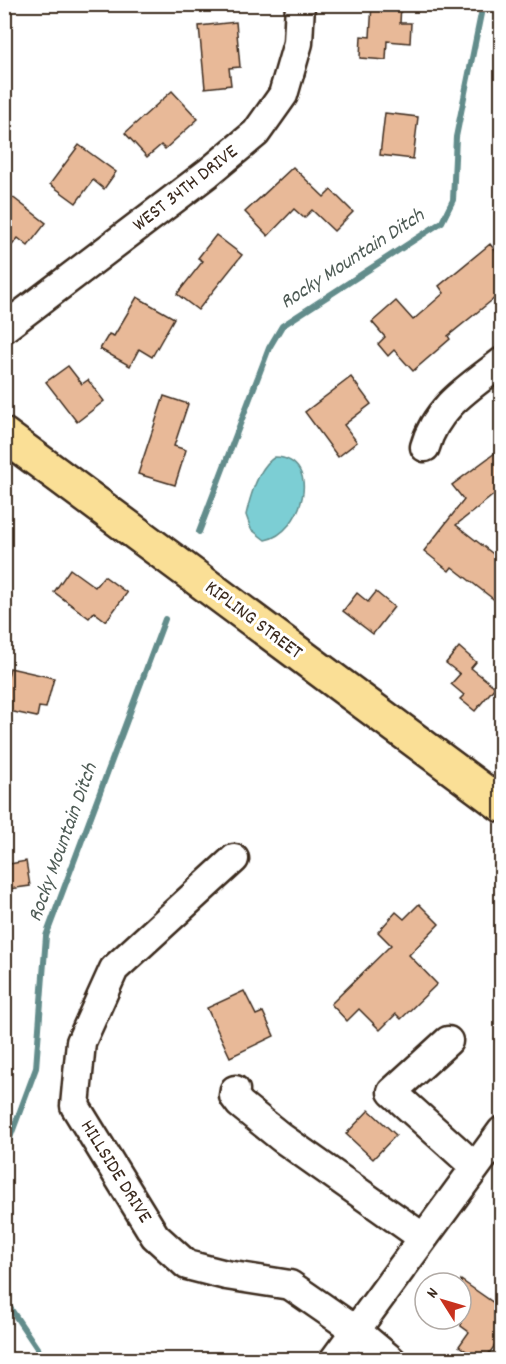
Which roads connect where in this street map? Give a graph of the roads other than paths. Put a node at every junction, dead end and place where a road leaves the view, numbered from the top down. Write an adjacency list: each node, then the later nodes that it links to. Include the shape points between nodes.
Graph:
1 (300, 4): 2 (street, WEST 34TH DRIVE, via 298,43 283,95 256,133 208,174)
2 (4, 328)
3 (501, 362): 5 (street, via 443,409 430,428)
4 (4, 435): 6 (main road, KIPLING STREET)
5 (425, 447)
6 (501, 805)
7 (234, 859): 13 (street, HILLSIDE DRIVE, via 114,969 81,1042 75,1106 155,1236 187,1264 290,1285)
8 (448, 1041): 11 (street, via 392,1092)
9 (235, 1090): 12 (street, via 240,1104 282,1138)
10 (501, 1131): 11 (street)
11 (475, 1167): 12 (street)
12 (422, 1237): 13 (street)
13 (355, 1330): 14 (street); 15 (street, HILLSIDE DRIVE)
14 (334, 1359)
15 (391, 1359)

